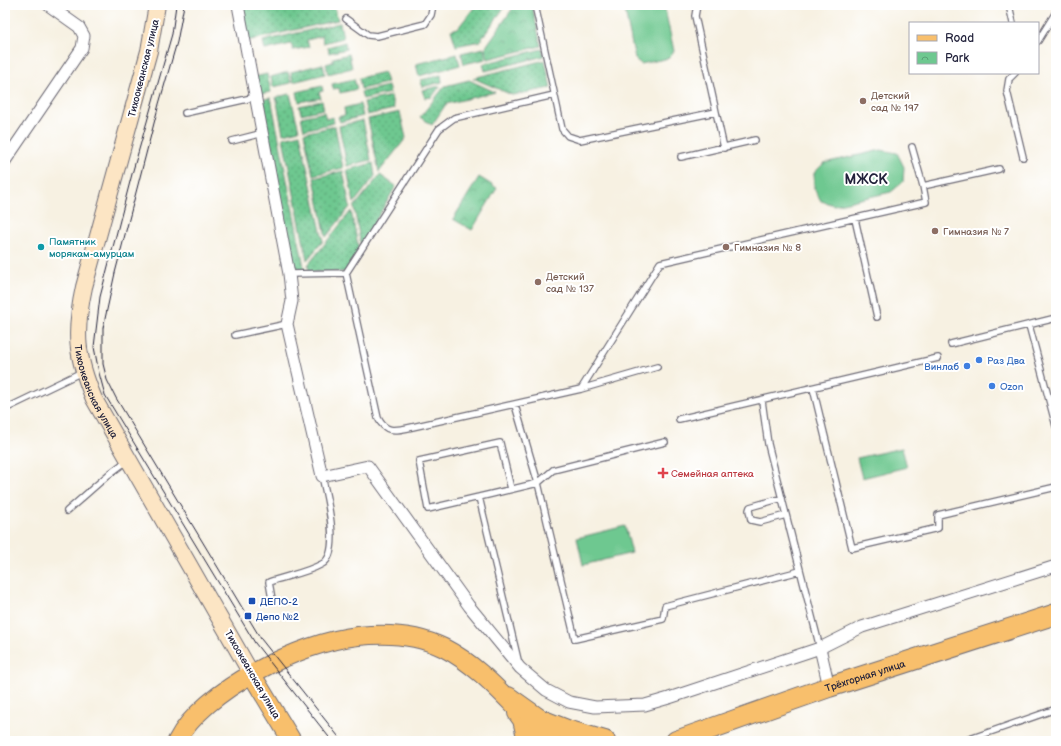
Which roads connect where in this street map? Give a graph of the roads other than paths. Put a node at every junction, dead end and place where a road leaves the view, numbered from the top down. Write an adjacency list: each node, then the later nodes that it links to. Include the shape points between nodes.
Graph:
1 (48, 5): 24 (street, via 79,27 84,36 82,48)
2 (157, 5): 38 (main road, Тихоокеанская улица, via 149,51 79,311 78,356)
3 (238, 5): 14 (street)
4 (433, 5): 9 (lane, via 431,15 425,24 377,36 368,35)
5 (535, 5): 13 (lane)
6 (697, 5): 15 (lane, via 695,16)
7 (1009, 5): 10 (lane)
8 (1056, 12): 11 (lane)
9 (346, 19)
10 (1013, 22)
11 (1039, 39)
12 (1014, 74): 23 (lane, via 1009,79 1007,92)
13 (554, 95): 15 (lane, via 562,129 568,136 580,140); 28 (lane, via 454,118 439,129)
14 (256, 97): 16 (lane); 17 (street)
15 (716, 112): 20 (lane)
16 (185, 113)
17 (263, 133): 19 (lane); 29 (street)
18 (755, 140): 20 (lane)
19 (232, 141)
20 (724, 148): 22 (lane)
21 (912, 148): 26 (lane)
22 (681, 157)
23 (1023, 157)
24 (5, 161)
25 (999, 169): 26 (lane)
26 (923, 186): 27 (lane, via 926,202)
27 (855, 218): 30 (lane); 40 (lane, via 660,264)
28 (346, 273): 29 (lane); 42 (lane, via 378,418 382,426 389,430 398,430)
29 (290, 274): 32 (street, via 292,301)
30 (877, 317)
31 (1056, 318): 33 (lane)
32 (287, 324): 34 (lane); 48 (street)
33 (1029, 325): 35 (lane); 45 (lane)
34 (235, 335)
35 (951, 344)
36 (938, 358): 39 (lane)
37 (658, 367): 40 (lane)
38 (82, 372): 43 (lane); 47 (main road, Тихоокеанская улица, via 94,399)
39 (813, 388): 41 (lane); 50 (lane, via 852,548 938,528 938,515)
40 (581, 389): 42 (lane)
41 (762, 400): 44 (lane); 53 (lane, via 768,444)
42 (515, 405): 49 (lane)
43 (5, 409)
44 (679, 419)
45 (1056, 426)
46 (665, 442): 49 (lane, via 552,470)
47 (128, 459): 54 (lane); 62 (main road, Тихоокеанская улица)
48 (322, 476): 58 (lane, via 332,526 331,554 323,564 268,582); 61 (street, via 368,466 464,600)
49 (538, 483): 51 (lane); 57 (lane, via 575,639 663,619 665,606)
50 (1056, 488)
51 (512, 489): 52 (lane); 52 (lane, via 500,443 419,461 428,509)
52 (479, 497): 61 (lane)
53 (782, 498): 55 (lane); 55 (lane, via 750,507 751,520 760,522)
54 (67, 511)
55 (786, 515): 57 (lane)
56 (1056, 566): 60 (street, via 862,627)
57 (800, 571): 60 (lane)
58 (272, 599)
59 (1056, 614): 63 (highway, Трёхгорная улица)
60 (820, 648): 61 (street, via 645,705 595,707 569,702 546,690); 63 (street)
61 (520, 668)
62 (252, 675): 64 (main road, via 279,660 325,643 380,634 412,637 443,648 472,666); 67 (main road, via 205,705); 68 (main road, Тихоокеанская улица)
63 (829, 687): 66 (highway, Трёхгорная улица)
64 (508, 697): 69 (main road, via 522,720); 70 (main road); 71 (highway, via 539,719)
65 (1056, 709): 74 (lane)
66 (706, 731): 72 (highway); 73 (highway, Трёхгорная улица)
67 (176, 741)
68 (292, 741)
69 (527, 741)
70 (551, 741)
71 (605, 741)
72 (661, 741)
73 (676, 741)
74 (964, 741)

